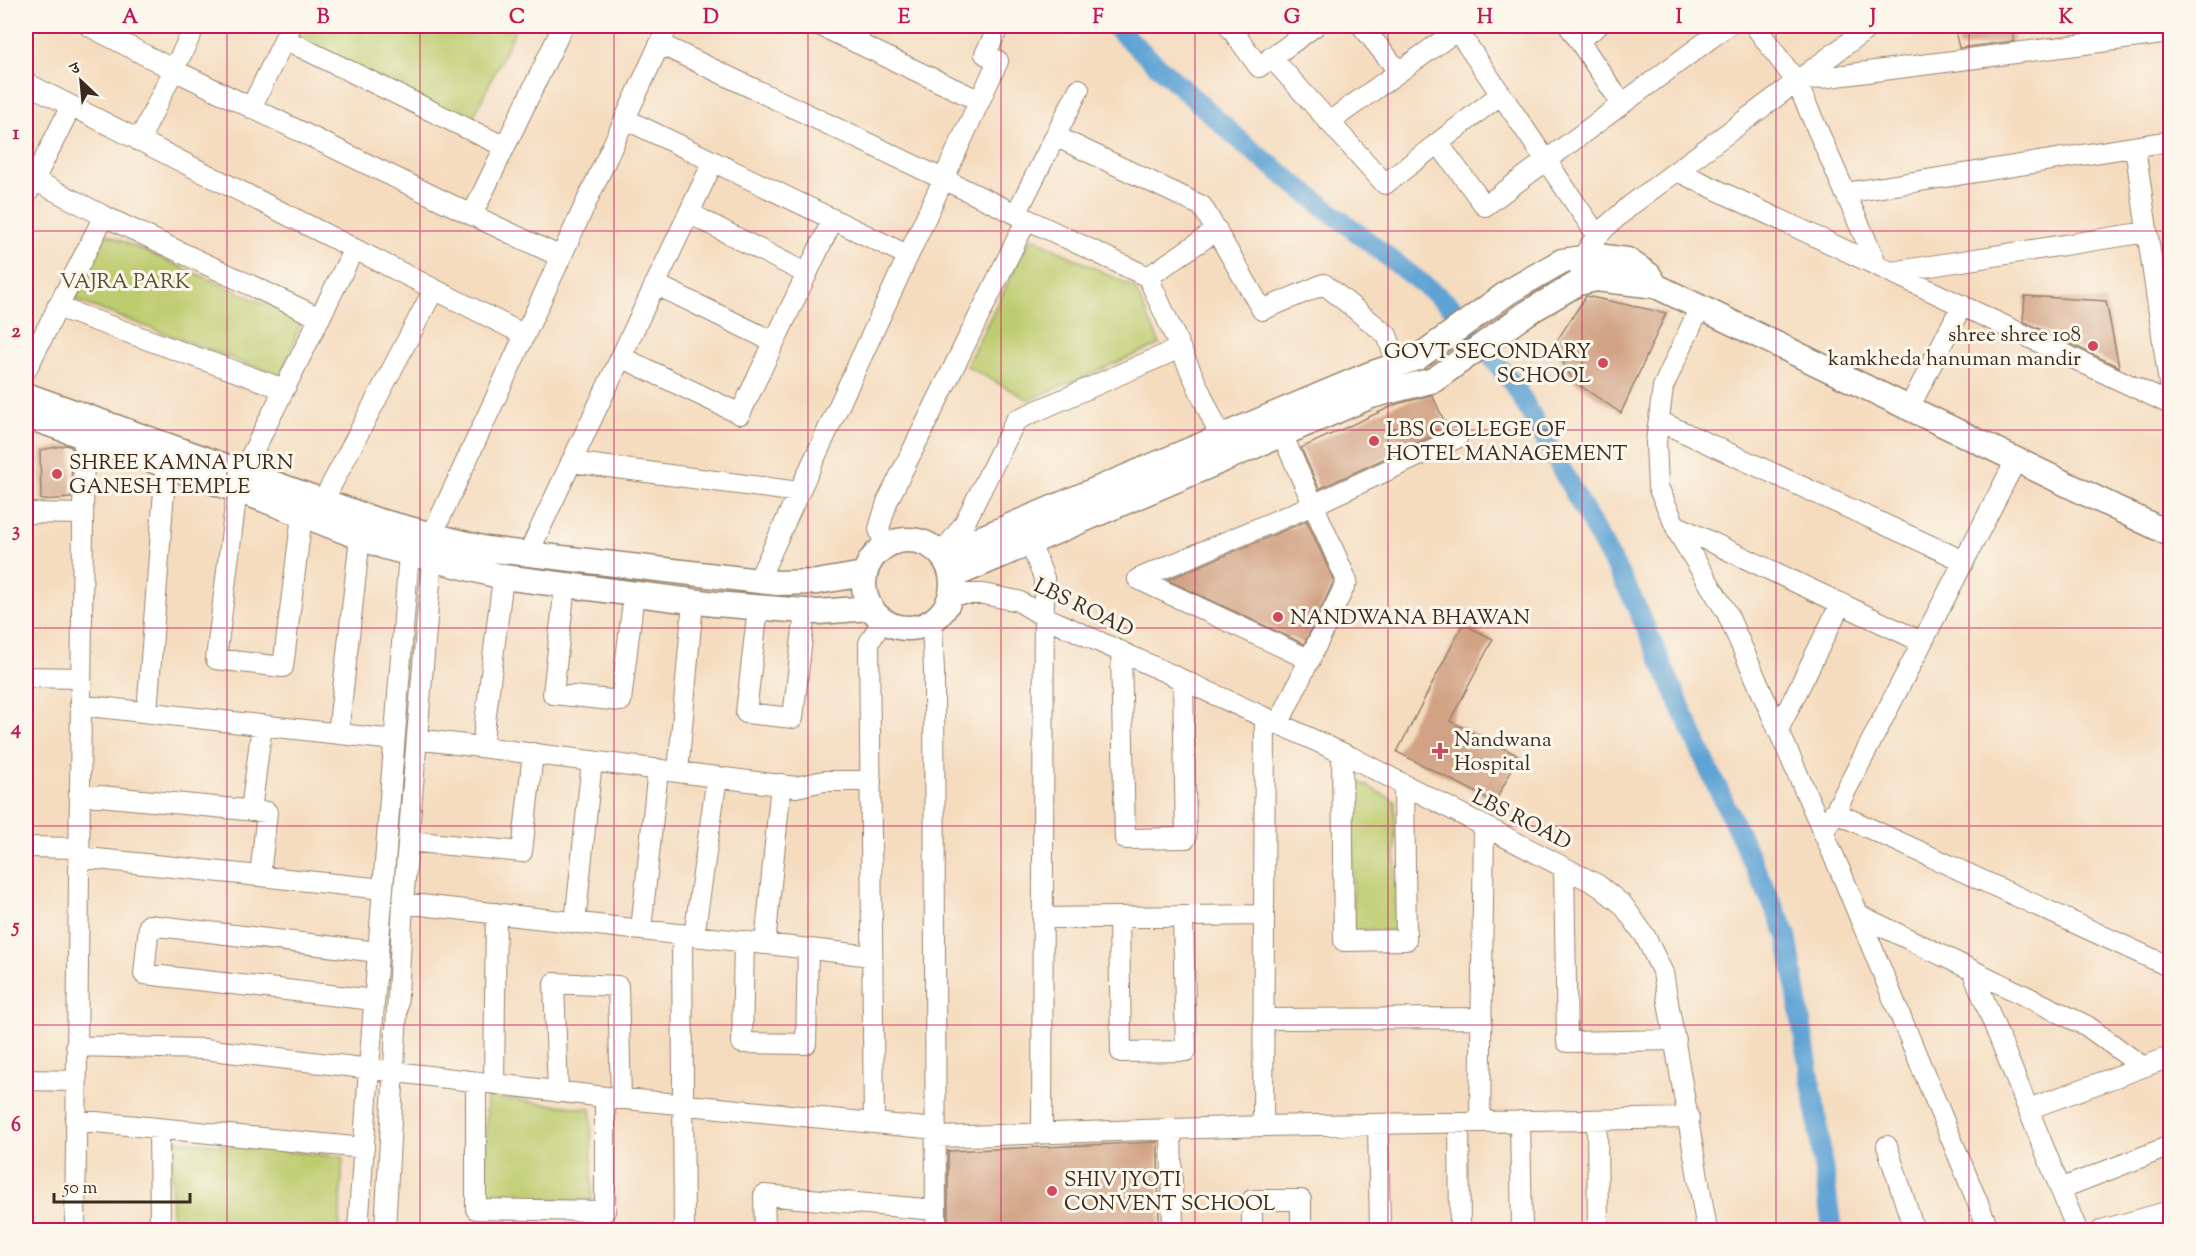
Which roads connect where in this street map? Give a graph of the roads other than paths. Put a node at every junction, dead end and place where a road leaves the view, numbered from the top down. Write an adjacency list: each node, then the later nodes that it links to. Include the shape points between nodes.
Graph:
1 (195, 26): 21 (street)
2 (563, 26): 37 (street)
3 (668, 26): 19 (street)
4 (821, 26): 18 (street)
5 (998, 26): 27 (street, via 984,54 998,61)
6 (1229, 26): 20 (street)
7 (1315, 26): 20 (street)
8 (1362, 26): 22 (street)
9 (1598, 26): 16 (street)
10 (1727, 26): 28 (street)
11 (1755, 26): 23 (street)
12 (1871, 26): 23 (street)
13 (96, 27): 21 (street)
14 (1460, 28): 22 (street); 26 (street)
15 (288, 32): 30 (street); 37 (street)
16 (1574, 33): 28 (street)
17 (2170, 33): 23 (street)
18 (859, 34): 27 (street)
19 (660, 44): 31 (street); 42 (street)
20 (1265, 62): 32 (street)
21 (174, 70): 30 (street); 34 (street)
22 (1399, 72): 32 (street)
23 (1796, 81): 41 (street); 44 (street)
24 (26, 83): 29 (street)
25 (1079, 89): 33 (street)
26 (1501, 94): 36 (street); 39 (street)
27 (980, 101): 42 (street)
28 (1622, 104): 39 (street)
29 (71, 106): 34 (street); 43 (street)
30 (251, 108): 46 (street)
31 (625, 119): 40 (street); 55 (street)
32 (1329, 122): 36 (street, via 1385,184)
33 (1056, 136): 48 (street); 50 (street, via 1202,206)
34 (139, 141): 53 (street)
35 (2170, 141): 38 (street)
36 (1438, 143): 39 (street, via 1485,206)
37 (505, 147): 46 (street)
38 (2134, 147): 44 (street); 51 (street)
39 (1546, 161): 52 (street)
40 (713, 162): 45 (street); 49 (street)
41 (1677, 171): 52 (street); 57 (street)
42 (942, 179): 48 (street); 54 (street)
43 (28, 184): 47 (street)
44 (1845, 193): 57 (street)
45 (689, 213): 58 (street); 61 (street)
46 (472, 215): 55 (street)
47 (104, 216): 65 (street); 67 (street)
48 (1021, 217): 59 (street); 100 (street, via 887,502 879,530)
49 (833, 219): 54 (street); 58 (street)
50 (1217, 230): 59 (street); 72 (street, via 1262,310 1324,284 1387,335)
51 (2147, 232): 57 (street); 75 (street)
52 (1597, 235): 56 (street)
53 (354, 249): 63 (street); 67 (street)
54 (907, 255): 89 (street)
55 (561, 257): 68 (street)
56 (1582, 258): 60 (street); 62 (street, via 1627,260 1649,275); 72 (street, via 1562,261 1510,291)
57 (1884, 269): 64 (street)
58 (807, 274): 69 (street)
59 (1148, 277): 70 (street)
60 (1578, 283): 62 (street, via 1596,279); 81 (street, via 1527,313 1434,380 1371,396)
61 (655, 284): 69 (street); 71 (street)
62 (1656, 286): 66 (street)
63 (434, 289): 68 (street); 90 (street)
64 (1962, 305): 77 (street); 78 (street)
65 (57, 307): 73 (street); 74 (street)
66 (1700, 307): 78 (street); 80 (street, via 1663,387)
67 (320, 318): 74 (street)
68 (525, 335): 97 (street)
69 (774, 342): 71 (street, via 740,414)
70 (1180, 348): 84 (street); 103 (street, via 1016,420 964,524)
71 (621, 357): 86 (street)
72 (1407, 361): 84 (street, via 1370,374)
73 (26, 370)
74 (284, 389): 88 (street)
75 (2170, 390)
76 (26, 395): 88 (street)
77 (2170, 404)
78 (1909, 408): 85 (street)
79 (26, 416): 82 (street)
80 (1659, 421): 95 (street, via 1658,487); 105 (street)
81 (1282, 434): 84 (street); 91 (street)
82 (84, 436): 87 (street); 93 (street)
83 (1457, 438): 91 (street)
84 (1225, 447): 99 (street); 103 (street)
85 (2016, 460): 96 (street); 105 (street)
86 (571, 462): 89 (street); 102 (street)
87 (166, 465): 88 (street); 126 (street)
88 (240, 481): 90 (street); 94 (street); 94 (street, via 216,660 283,667)
89 (799, 492): 108 (street)
90 (323, 501): 97 (street)
91 (1313, 505): 121 (street, via 1347,581); 121 (street, via 1138,579)
92 (26, 513): 93 (street)
93 (83, 514): 123 (street)
94 (302, 515): 98 (street)
95 (1675, 525): 113 (street); 129 (street, via 1727,614)
96 (2170, 534)
97 (432, 535): 101 (street); 102 (street, via 486,549); 104 (street)
98 (360, 537): 101 (street); 130 (street)
99 (1030, 543): 110 (street); 117 (street, via 1044,578)
100 (885, 546): 103 (street, via 901,540 918,540); 106 (street, via 872,558)
101 (409, 553): 104 (street); 132 (street)
102 (528, 554): 108 (street)
103 (942, 555): 110 (street)
104 (432, 559): 107 (street); 131 (street)
105 (1964, 561): 119 (street)
106 (864, 574): 108 (street, via 817,582); 116 (street, via 864,591)
107 (503, 577): 109 (street); 133 (street)
108 (758, 581)
109 (566, 585): 111 (street); 111 (street, via 553,694 621,701)
110 (953, 585): 117 (street, LBS ROAD, via 1018,601); 118 (street, via 945,610)
111 (634, 593): 112 (street)
112 (693, 601): 114 (street); 138 (street)
113 (1841, 603): 119 (street); 129 (street)
114 (758, 607): 115 (street); 115 (street, via 746,713 793,718)
115 (805, 611): 116 (street)
116 (876, 614): 118 (street, via 898,628 916,628); 140 (street, via 869,643)
117 (1043, 616): 120 (street, LBS ROAD); 160 (street)
118 (932, 622): 198 (street)
119 (1922, 642): 145 (street)
120 (1121, 651): 124 (street, LBS ROAD); 124 (street, via 1125,839 1186,838)
121 (1310, 660): 127 (street)
122 (26, 677): 123 (street)
123 (81, 678): 125 (street)
124 (1183, 680): 127 (street, LBS ROAD)
125 (80, 705): 126 (street); 143 (street)
126 (147, 712): 128 (street)
127 (1272, 720): 135 (street, LBS ROAD); 156 (street)
128 (262, 725): 130 (street); 144 (street)
129 (1778, 730): 147 (street)
130 (338, 734): 132 (street)
131 (417, 739): 133 (street); 148 (street)
132 (394, 740): 153 (street)
133 (482, 747): 134 (street)
134 (532, 753): 136 (street); 148 (street, via 522,852)
135 (1342, 753): 142 (street, LBS ROAD); 142 (street, via 1344,941 1406,940)
136 (592, 761): 137 (street); 161 (street)
137 (658, 769): 138 (street); 162 (street)
138 (678, 772): 139 (street)
139 (717, 777): 141 (street); 163 (street)
140 (871, 781): 141 (street, via 824,781 796,787); 168 (street)
141 (781, 784): 165 (street)
142 (1404, 785): 146 (street, LBS ROAD)
143 (79, 794): 144 (street); 150 (street)
144 (251, 811): 152 (street, via 267,812)
145 (1834, 812): 147 (street); 169 (street)
146 (1484, 826): 151 (street, LBS ROAD); 172 (street)
147 (1824, 833): 157 (street)
148 (408, 841): 154 (street)
149 (26, 847): 150 (street)
150 (78, 852): 152 (street); 175 (street)
151 (1564, 868): 174 (street, LBS ROAD, via 1598,885 1623,905 1645,936 1663,973); 174 (street, via 1567,1042)
152 (260, 876): 153 (street)
153 (383, 889): 167 (street)
154 (403, 903): 155 (street); 179 (street)
155 (496, 914): 161 (street); 182 (street)
156 (1264, 915): 158 (street); 173 (street)
157 (1859, 915): 170 (street); 222 (street)
158 (1183, 916): 159 (street); 159 (street, via 1186,1051 1121,1052)
159 (1119, 917): 160 (street)
160 (1042, 918): 199 (street)
161 (575, 922): 162 (street)
162 (641, 930): 163 (street)
163 (688, 935): 164 (street); 185 (street)
164 (744, 942): 165 (street); 166 (street, via 742,1043 806,1044)
165 (765, 944): 166 (street)
166 (808, 949): 168 (street)
167 (378, 952): 171 (street); 171 (street, via 149,925 144,974)
168 (872, 956): 192 (street)
169 (2170, 967)
170 (1972, 970): 177 (street, via 2087,1026); 186 (street)
171 (374, 1000): 178 (street)
172 (1482, 1018): 173 (street); 191 (street)
173 (1264, 1019): 195 (street)
174 (1676, 1040): 187 (street, LBS ROAD)
175 (76, 1046): 178 (street, via 204,1049); 181 (street)
176 (2170, 1057): 177 (street)
177 (2143, 1067): 186 (street)
178 (369, 1069): 179 (street); 202 (street)
179 (394, 1072): 182 (street); 209 (street)
180 (26, 1080): 181 (street)
181 (76, 1082): 188 (street)
182 (485, 1083): 183 (street); 184 (street, via 476,1209 605,1211)
183 (558, 1092): 184 (street); 184 (street, via 554,983 618,986)
184 (613, 1098): 185 (street)
185 (684, 1104): 192 (street); 210 (street)
186 (2028, 1109): 203 (street)
187 (1689, 1118): 189 (street); 220 (street, LBS ROAD)
188 (75, 1120): 196 (street); 206 (street)
189 (1598, 1120): 190 (street); 219 (street)
190 (1520, 1121): 191 (street); 218 (street)
191 (1480, 1122): 193 (street)
192 (874, 1123): 198 (street)
193 (1459, 1123): 194 (street); 217 (street)
194 (1378, 1124): 195 (street); 216 (street)
195 (1263, 1126): 197 (street)
196 (159, 1130): 202 (street); 207 (street)
197 (1171, 1130): 199 (street); 213 (street)
198 (936, 1133): 199 (street); 204 (street)
199 (1042, 1134)
200 (1887, 1146): 221 (street)
201 (2170, 1146): 203 (street)
202 (364, 1148): 208 (street)
203 (2060, 1189): 223 (street)
204 (936, 1210): 211 (street, via 765,1195); 212 (street)
205 (2170, 1211): 224 (street)
206 (75, 1230)
207 (160, 1230)
208 (358, 1230)
209 (385, 1230)
210 (684, 1230)
211 (765, 1230)
212 (936, 1230)
213 (1173, 1230)
214 (1252, 1230): 215 (street, via 1252,1200 1301,1200)
215 (1301, 1230)
216 (1380, 1230)
217 (1460, 1230)
218 (1522, 1230)
219 (1598, 1230)
220 (1707, 1230)
221 (1914, 1230)
222 (1989, 1230)
223 (2077, 1230)
224 (2102, 1230)

